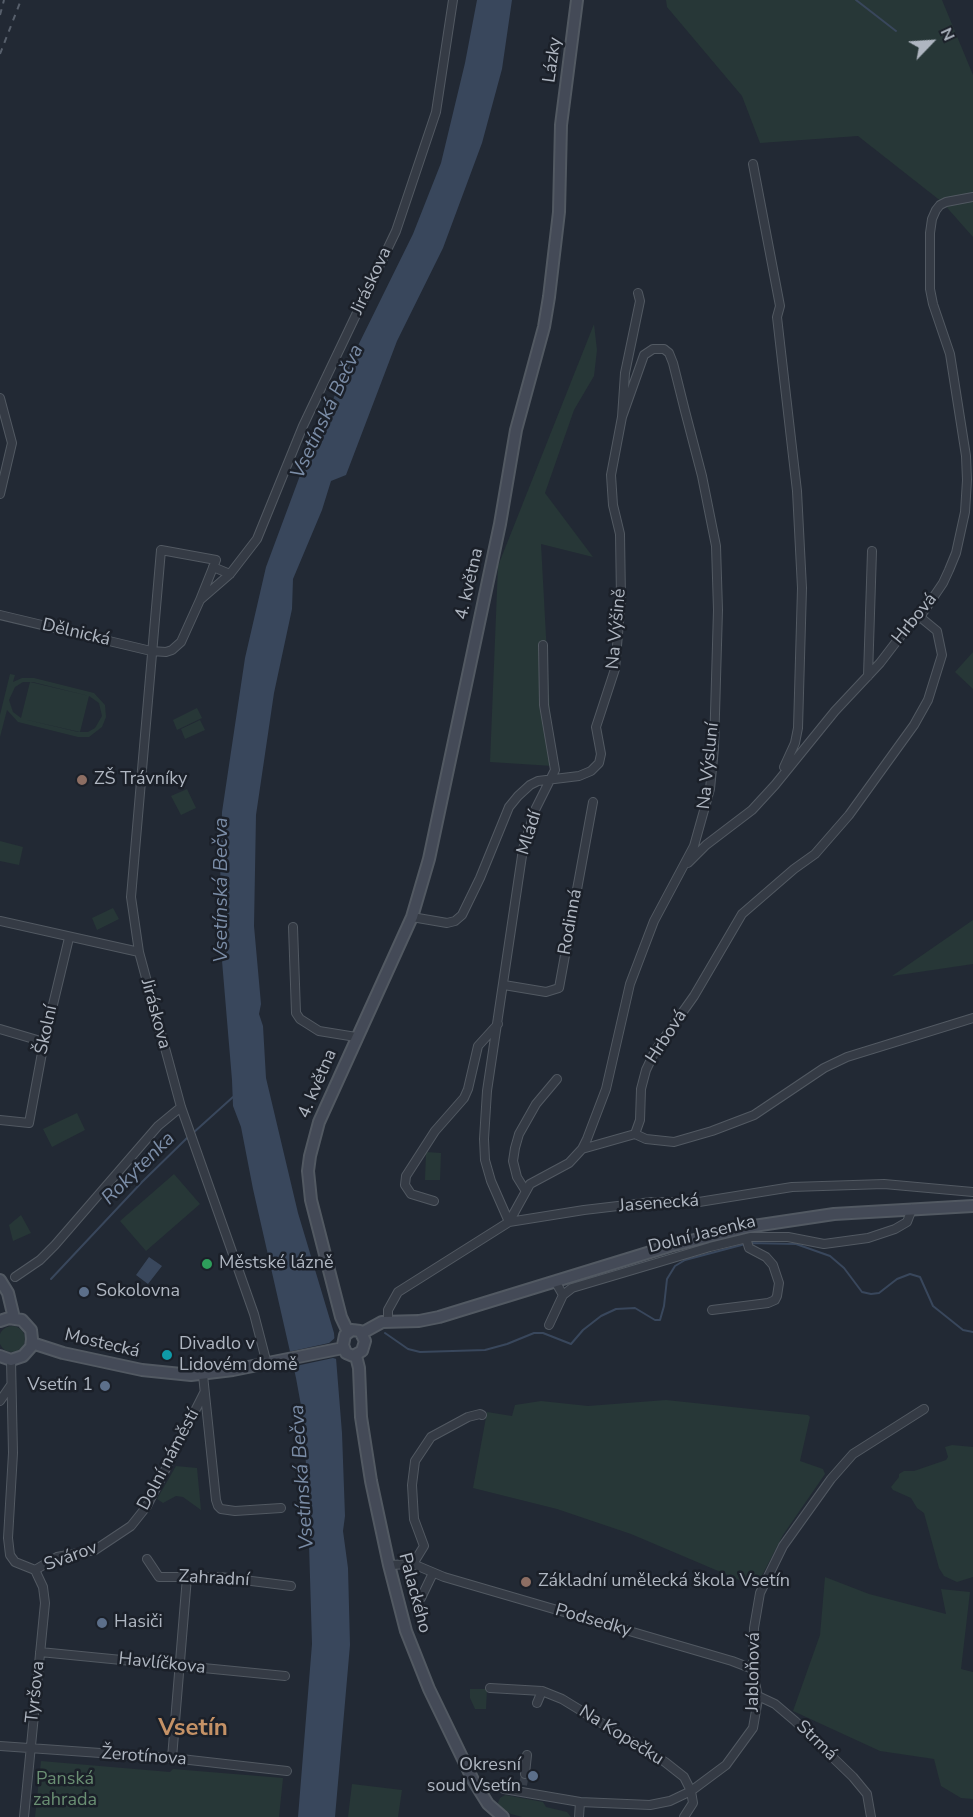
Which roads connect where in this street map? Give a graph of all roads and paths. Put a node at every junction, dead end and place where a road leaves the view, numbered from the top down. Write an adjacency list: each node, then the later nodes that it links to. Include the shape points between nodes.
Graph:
1 (453, 0): 12 (street, Jiráskova, via 436,112 396,231 303,426 257,539)
2 (577, 0): 3 (street, Lázky)
3 (561, 125): 23 (street, 4. května, via 559,212 544,327 516,430 500,524)
4 (753, 164): 20 (street, Hrbová, via 780,306 777,317 797,491 802,588 798,728)
5 (973, 197): 15 (street, Hrbová, via 940,205 930,233 930,290 950,354 966,456 967,492 952,561 943,583)
6 (638, 293): 8 (street, Na Výšině, via 640,301 625,373)
7 (0, 398): 9 (street, via 12,443)
8 (622, 417): 19 (street, Na Výšině, via 611,475 621,534 621,599 615,669 596,727 601,753 599,763 591,771); 22 (street, Na Výsluní, via 644,355 653,348 664,349 673,363 702,476 718,576 710,789 694,846)
9 (0, 494)
10 (872, 551): 18 (street)
11 (213, 567): 12 (street); 13 (street, Jiráskova); 17 (street, Jiráskova, via 216,560 161,550)
12 (230, 574): 13 (street, Jiráskova)
13 (200, 600): 17 (street, Jiráskova, via 181,642 166,652)
14 (0, 615): 17 (street, Dělnická)
15 (920, 617): 18 (street, Hrbová); 37 (street, Hrbová, via 938,631 942,655 928,700 855,806 815,854 742,914 694,996 655,1051 641,1089 640,1120)
16 (543, 645): 19 (street, via 544,705 555,770)
17 (152, 651): 27 (street, Jiráskova, via 131,897)
18 (868, 676): 20 (street, Hrbová)
19 (552, 780): 23 (street, Na Výšině, via 530,785 509,807 462,915 447,923); 28 (street, Mládí, via 535,810 523,849)
20 (775, 785): 22 (street, Hrbová, via 752,810)
21 (593, 802): 28 (street, Rodinná, via 559,988 546,992)
22 (684, 866): 38 (street, Na Výsluní, via 654,921 630,984 606,1089)
23 (412, 917): 32 (street, 4. května)
24 (0, 921): 26 (street)
25 (293, 927): 32 (street, 4. května, via 296,1013 320,1031)
26 (69, 938): 27 (street); 33 (street, Školní)
27 (139, 952): 35 (street, Jiráskova)
28 (504, 985): 30 (street, Mládí)
29 (973, 1018): 37 (street, via 846,1057 754,1115 712,1131 674,1142)
30 (498, 1024): 41 (street, via 478,1046 464,1098 435,1131 406,1176 405,1185 411,1194); 44 (street, Mládí, via 487,1091 485,1160)
31 (0, 1029): 33 (street)
32 (356, 1037): 55 (street, 4. května, via 319,1122 308,1171 311,1200)
33 (44, 1042): 36 (street, Školní, via 29,1123)
34 (557, 1079): 39 (street, via 536,1104 514,1148 517,1177)
35 (181, 1107): 46 (street, via 158,1126 55,1245); 62 (street, Jiráskova, via 254,1314)
36 (0, 1120)
37 (635, 1134): 38 (street)
38 (582, 1149): 39 (street, Na Výsluní, via 569,1163)
39 (525, 1190): 44 (street, Na Výsluní)
40 (973, 1192): 44 (street, Jasenecká, via 884,1184 792,1187 699,1202 652,1202)
41 (434, 1201)
42 (973, 1206): 43 (street, Dolní Jasenka)
43 (912, 1209): 45 (street, Dolní Jasenka, via 902,1225 854,1241 824,1244 765,1236); 47 (street, Dolní Jasenka, via 815,1216 747,1227)
44 (509, 1222): 53 (street, Jasenecká, via 398,1292 388,1310)
45 (747, 1242): 49 (street, Dolní Jasenka, via 710,1247 572,1288); 50 (street, Dolní Jasenka, via 775,1269 779,1283 776,1299)
46 (15, 1277)
47 (555, 1281): 49 (street); 53 (street, Dolní Jasenka, via 425,1320)
48 (2, 1282): 51 (street)
49 (563, 1295): 54 (street)
50 (712, 1310)
51 (14, 1318): 52 (street); 57 (street, via 28,1326)
52 (0, 1321)
53 (388, 1322): 56 (street, Dolní Jasenka, via 373,1325)
54 (549, 1325)
55 (348, 1332): 56 (street, via 356,1329); 58 (street)
56 (362, 1333): 60 (street, via 365,1346)
57 (32, 1343): 61 (street, via 23,1356); 63 (street, Mostecká, via 142,1371)
58 (341, 1348): 60 (street); 62 (street, Mostecká)
59 (0, 1356): 61 (street)
60 (356, 1356): 73 (street, Palackého, via 361,1417)
61 (11, 1360): 64 (street)
62 (267, 1364): 63 (street, Mostecká)
63 (203, 1375): 65 (street, Dolní náměstí)
64 (11, 1385): 66 (street); 74 (street, Svárov, via 10,1555 15,1562)
65 (204, 1393): 69 (street, Dolní náměstí, via 218,1506 235,1511); 70 (street, Dolní náměstí, via 147,1506)
66 (0, 1401)
67 (924, 1409): 81 (street, Jabloňová, via 853,1454 783,1546 760,1593)
68 (482, 1415): 72 (street, via 451,1424 431,1437 415,1461 414,1519 424,1546)
69 (281, 1508)
70 (131, 1526): 74 (street, Svárov, via 95,1550 57,1557)
71 (147, 1559): 76 (street, Zahradní, via 159,1577)
72 (413, 1564): 73 (street, Podsedky); 75 (street, Podsedky)
73 (389, 1565): 97 (street, Palackého, via 406,1631 429,1689 477,1788)
74 (35, 1570): 79 (street, Tyršova, via 45,1596)
75 (433, 1573): 78 (street); 81 (street, Podsedky)
76 (187, 1576): 77 (street, Zahradní); 80 (street)
77 (291, 1586)
78 (422, 1598)
79 (40, 1652): 80 (street, Havlíčkova); 88 (street, Tyršova)
80 (179, 1665): 82 (street, Havlíčkova); 90 (street)
81 (753, 1669): 85 (street, Jabloňová)
82 (285, 1676)
83 (490, 1688): 84 (street, Na Kopečku)
84 (542, 1690): 86 (street); 94 (street, Na Kopečku, via 665,1761 684,1778)
85 (758, 1696): 94 (street, Jabloňová, via 753,1728 726,1765); 100 (street, Strmá, via 795,1721 852,1777 867,1794)
86 (537, 1703)
87 (0, 1746): 88 (street, Žerotínova)
88 (30, 1748): 90 (street, Žerotínova); 96 (street, Tyršova)
89 (528, 1755): 92 (street)
90 (172, 1758): 91 (street, Žerotínova)
91 (287, 1771)
92 (525, 1774)
93 (504, 1790): 95 (street, Jabloňová, via 522,1789)
94 (691, 1791): 95 (street, Jabloňová, via 650,1805); 99 (street, via 693,1803)
95 (580, 1802): 98 (street)
96 (24, 1817)
97 (503, 1817)
98 (579, 1817)
99 (684, 1817)
100 (871, 1817)

